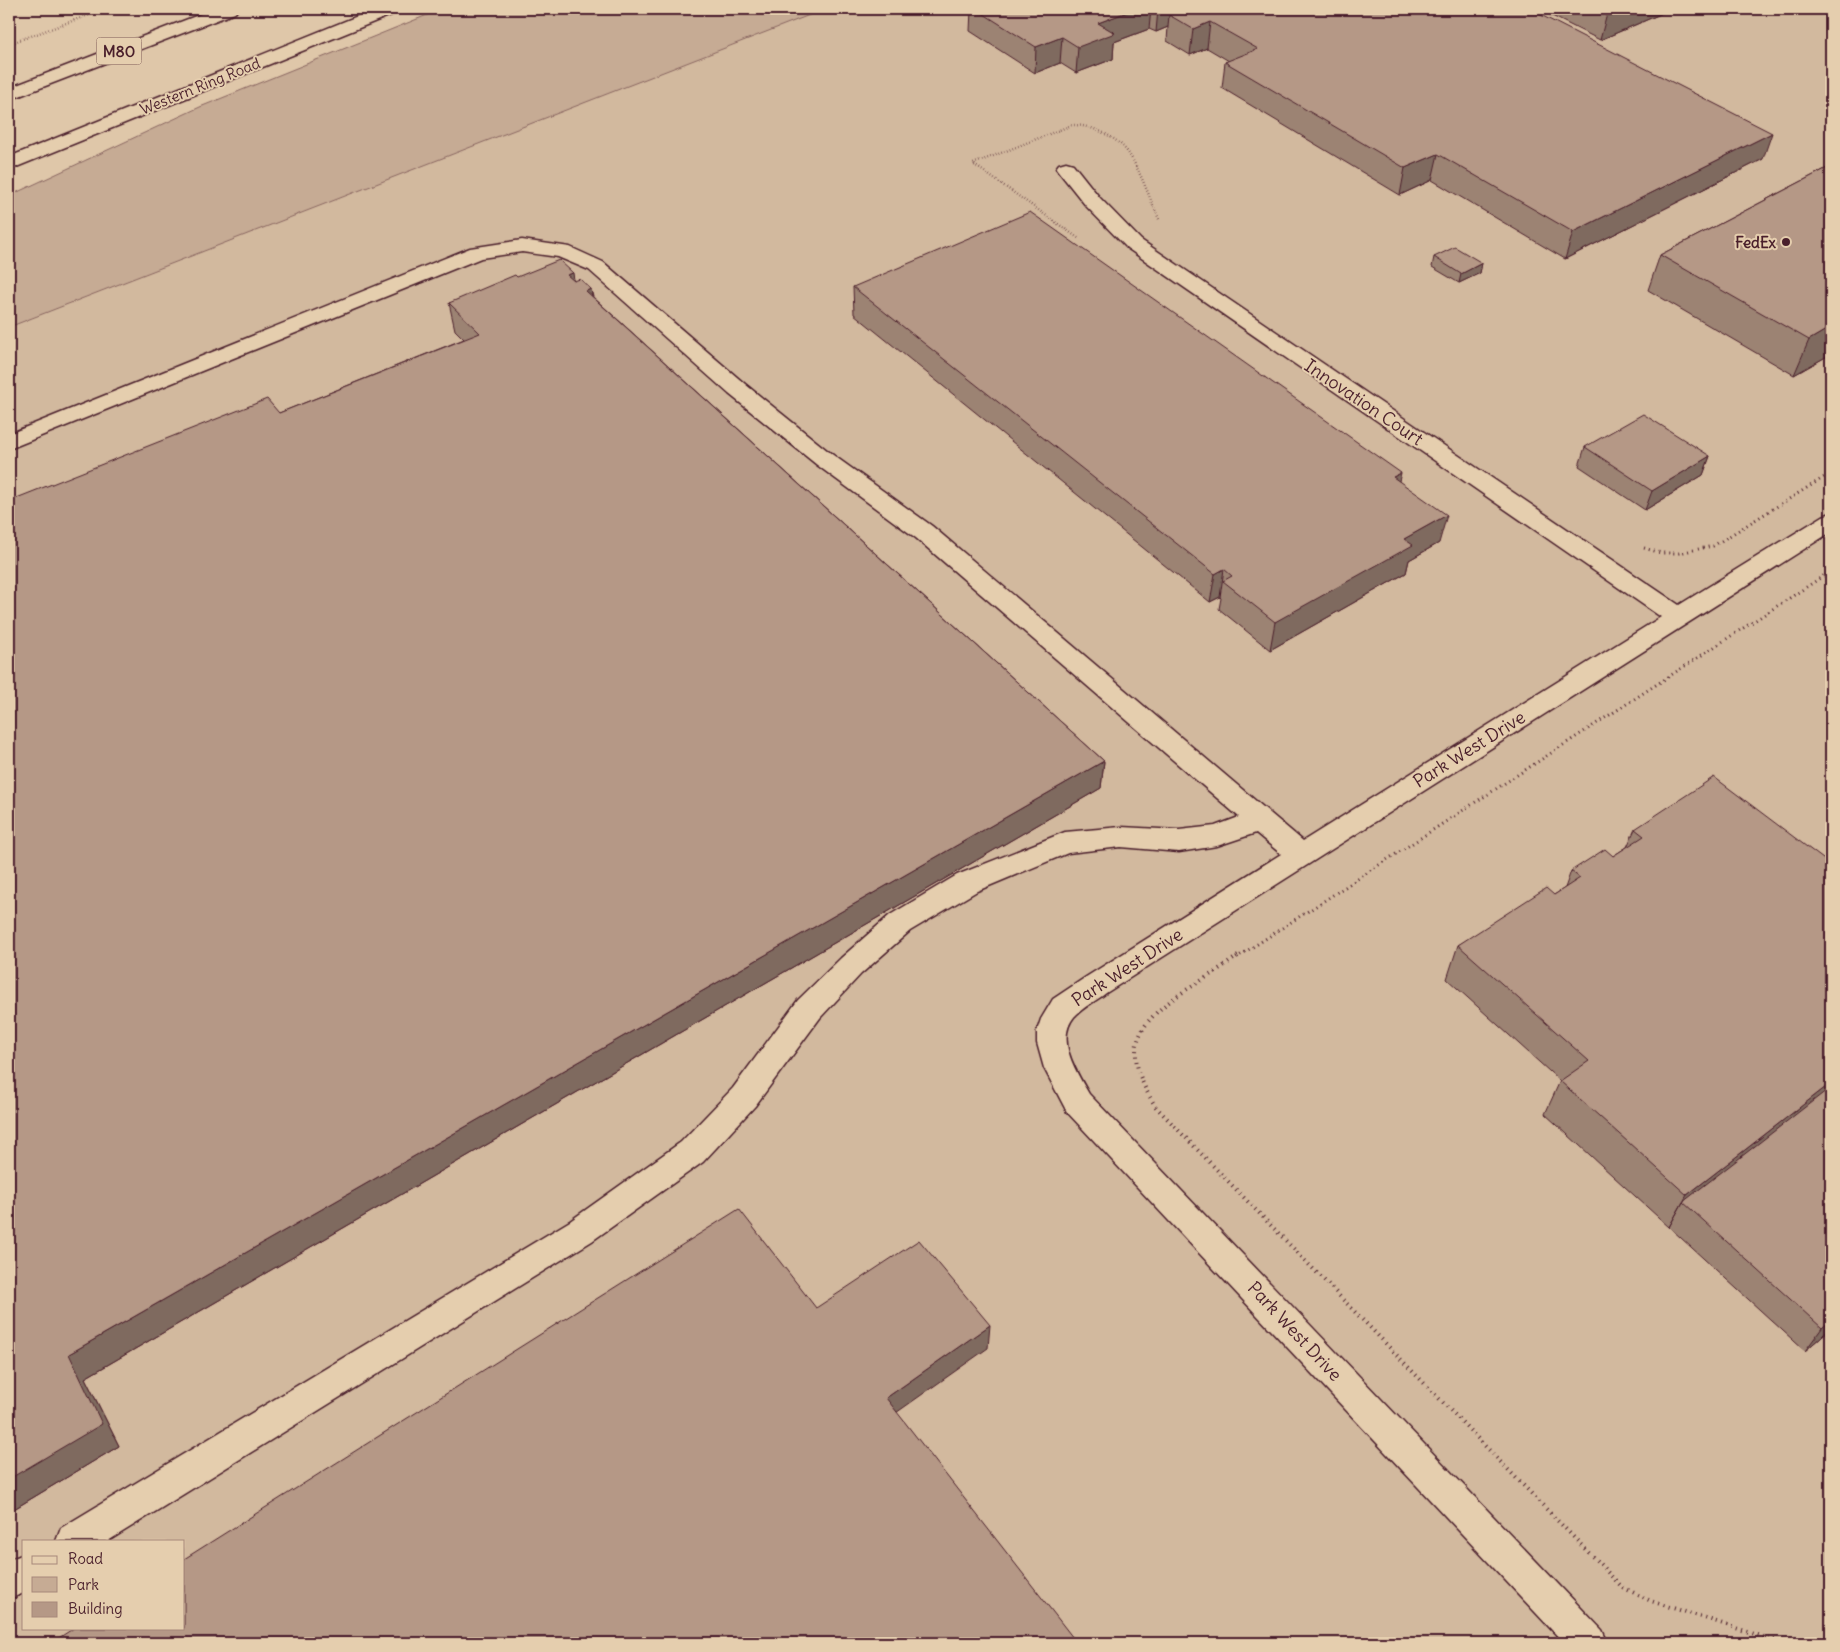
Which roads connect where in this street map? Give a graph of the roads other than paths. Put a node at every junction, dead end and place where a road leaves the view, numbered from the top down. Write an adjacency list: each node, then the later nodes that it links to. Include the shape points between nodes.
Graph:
1 (228, 9): 4 (main road); 5 (main road, M80)
2 (390, 9): 3 (main road, Western Ring Road)
3 (205, 84): 6 (main road, Western Ring Road); 8 (main road)
4 (9, 88)
5 (9, 94)
6 (9, 164)
7 (1066, 168): 11 (main road, Innovation Court, via 1093,202 1134,244)
8 (9, 178)
9 (9, 442): 12 (main road, via 477,252 522,246 563,251 596,266 737,389 825,460 924,532)
10 (1831, 521): 11 (main road, Park West Drive)
11 (1679, 617): 13 (main road, Park West Drive)
12 (1261, 820): 13 (main road); 14 (main road, via 1217,836 1179,841 1121,837 1065,843 967,883 900,923 850,966 809,1009 744,1097 692,1152 581,1231)
13 (1301, 855): 17 (main road, Park West Drive, via 1064,1008 1050,1033 1056,1064 1078,1103)
14 (76, 1540)
15 (22, 1573): 16 (main road)
16 (9, 1581)
17 (1589, 1643)

